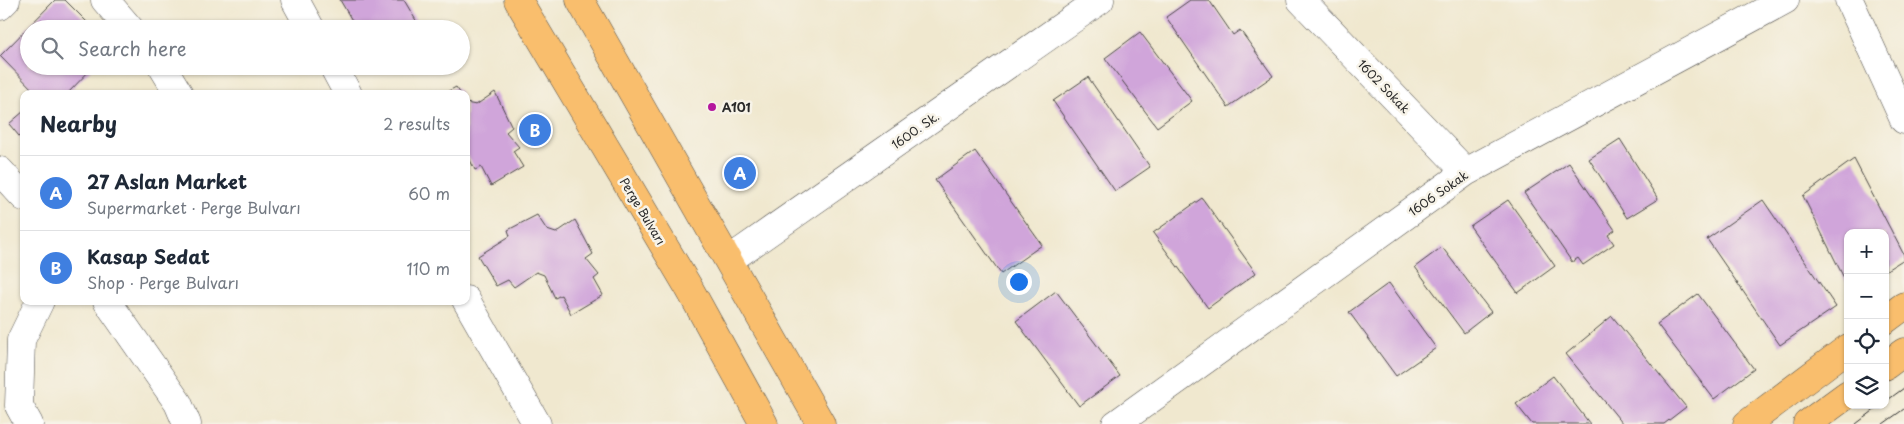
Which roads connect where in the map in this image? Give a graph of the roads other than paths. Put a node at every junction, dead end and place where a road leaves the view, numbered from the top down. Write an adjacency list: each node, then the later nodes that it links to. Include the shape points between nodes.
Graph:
1 (6, 0): 10 (street)
2 (105, 0): 11 (street)
3 (295, 0): 12 (street)
4 (518, 0): 34 (main road, Perge Bulvarı, via 689,288)
5 (580, 0): 21 (main road)
6 (1100, 0): 21 (street, 1600. Sk.)
7 (1301, 0): 19 (street, 1602 Sokak)
8 (1785, 0): 19 (street, 1606 Sokak)
9 (1849, 0): 17 (street)
10 (0, 6)
11 (122, 20)
12 (307, 20)
13 (167, 75): 15 (street)
14 (338, 75): 16 (street)
15 (177, 90)
16 (346, 90)
17 (1904, 120)
18 (0, 172): 20 (street)
19 (1466, 172): 36 (street, 1606 Sokak)
20 (20, 194)
21 (730, 260): 35 (main road)
22 (38, 305): 31 (street, via 21,340 19,406)
23 (110, 305): 32 (street, via 178,403)
24 (469, 305): 33 (street)
25 (1904, 306): 26 (main road)
26 (1886, 319)
27 (1844, 351): 37 (main road)
28 (1904, 352): 29 (main road)
29 (1888, 364)
30 (1844, 397): 38 (main road)
31 (29, 424)
32 (187, 424)
33 (537, 424)
34 (764, 424)
35 (821, 424)
36 (1116, 424)
37 (1747, 424)
38 (1808, 424)

